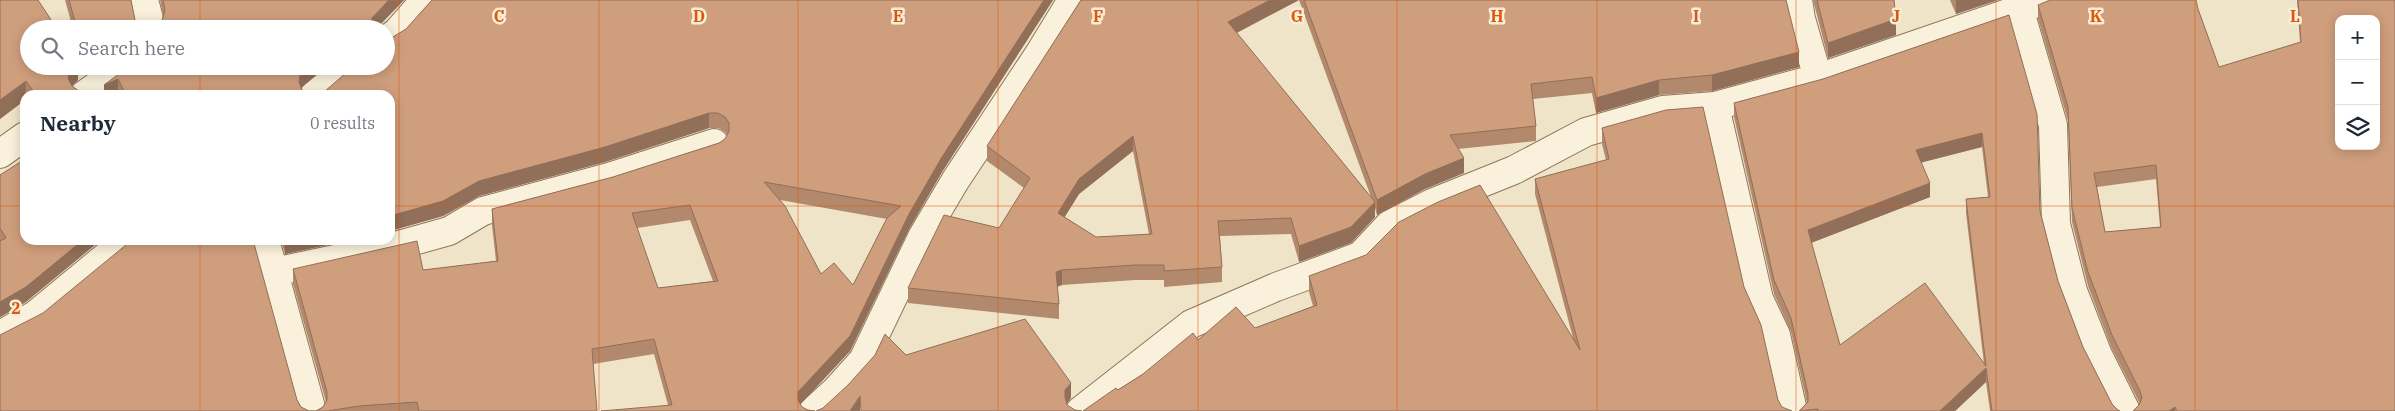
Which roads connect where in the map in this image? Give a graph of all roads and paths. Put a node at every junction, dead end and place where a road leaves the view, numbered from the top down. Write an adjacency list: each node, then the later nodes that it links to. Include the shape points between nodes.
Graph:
1 (144, 0): 7 (street)
2 (425, 0): 8 (street)
3 (1072, 0): 23 (street, via 922,237 863,360)
4 (1798, 0): 11 (street)
5 (2046, 0): 6 (street)
6 (2019, 8): 11 (street, via 1921,45); 26 (street, via 2053,126 2056,224 2073,291 2098,355)
7 (149, 20)
8 (395, 33)
9 (112, 75): 12 (street)
10 (340, 75): 13 (street)
11 (1818, 78): 14 (street)
12 (91, 90)
13 (321, 90)
14 (1715, 106): 24 (street, via 1663,110 1586,132 1514,170 1432,203 1389,225 1360,256 1260,293 1191,324); 25 (street, via 1759,299 1776,334)
15 (20, 140): 17 (street)
16 (714, 143): 20 (street, via 609,177 483,212 449,231 392,247)
17 (0, 154)
18 (120, 245): 21 (street, via 35,315)
19 (266, 245): 20 (street)
20 (274, 272): 22 (street)
21 (0, 335)
22 (312, 411)
23 (813, 411)
24 (1080, 411)
25 (1793, 411)
26 (2126, 411)

